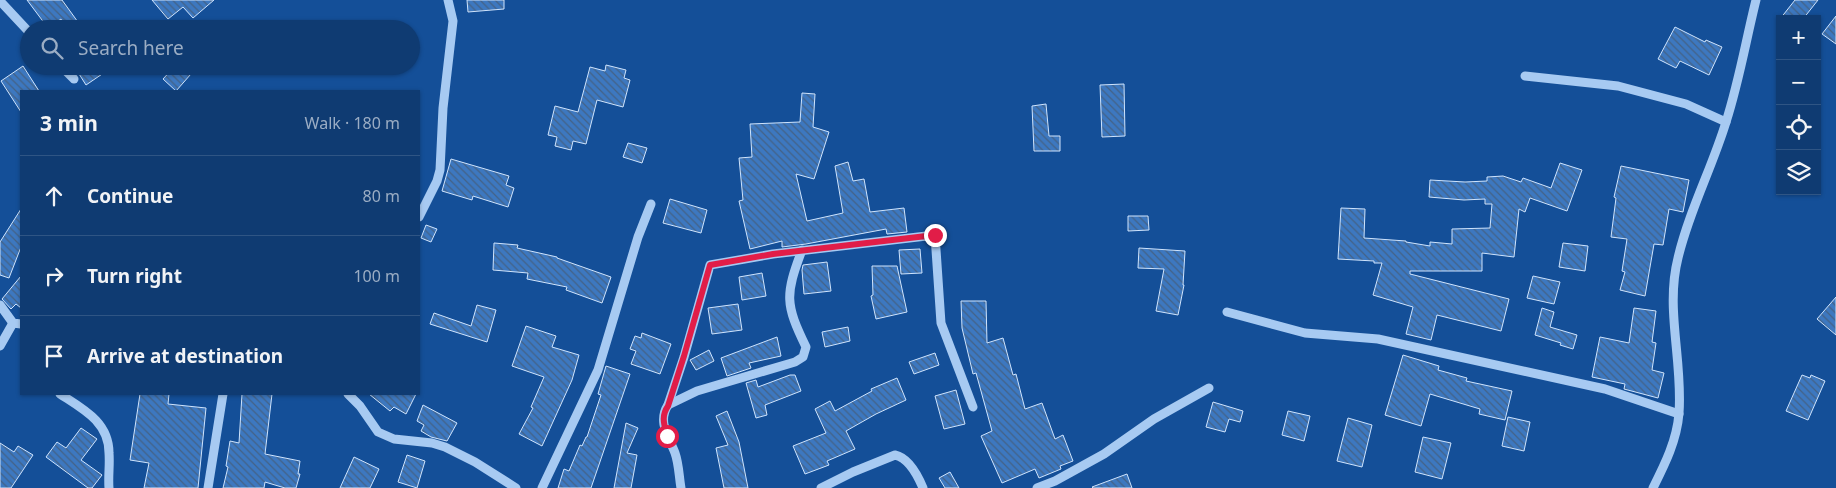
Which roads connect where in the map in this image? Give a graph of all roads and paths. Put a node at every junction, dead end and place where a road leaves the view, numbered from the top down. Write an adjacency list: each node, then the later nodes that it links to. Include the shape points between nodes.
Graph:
1 (448, 0): 10 (street, via 453,22 440,170)
2 (1756, 0): 8 (street)
3 (0, 1): 4 (street)
4 (20, 22)
5 (70, 75): 7 (street)
6 (1525, 76): 8 (street, via 1618,86 1686,104)
7 (74, 79)
8 (1726, 122): 22 (street, via 1678,258 1672,300)
9 (651, 204): 26 (street, via 598,370)
10 (420, 216)
11 (802, 250): 20 (street, via 710,265); 20 (street, via 790,281 789,296 793,319 806,348 802,357 795,362 697,391); 21 (street, via 935,235 940,323)
12 (0, 305): 14 (street)
13 (1226, 312): 22 (street, via 1305,333 1378,339 1605,389)
14 (17, 324): 15 (street)
15 (0, 346)
16 (1209, 388): 30 (street, via 1154,419 1104,454)
17 (62, 395): 23 (street, via 88,412 104,431 109,444)
18 (223, 395): 24 (street)
19 (349, 395): 25 (street, via 378,432 394,439 445,447)
20 (668, 406): 27 (street, via 663,422 676,454)
21 (973, 406)
22 (1679, 414): 31 (street, via 1667,460)
23 (109, 488)
24 (208, 488)
25 (516, 488)
26 (542, 488)
27 (681, 488)
28 (821, 488): 29 (street, via 895,455 902,457)
29 (923, 488)
30 (1037, 488)
31 (1653, 488)

